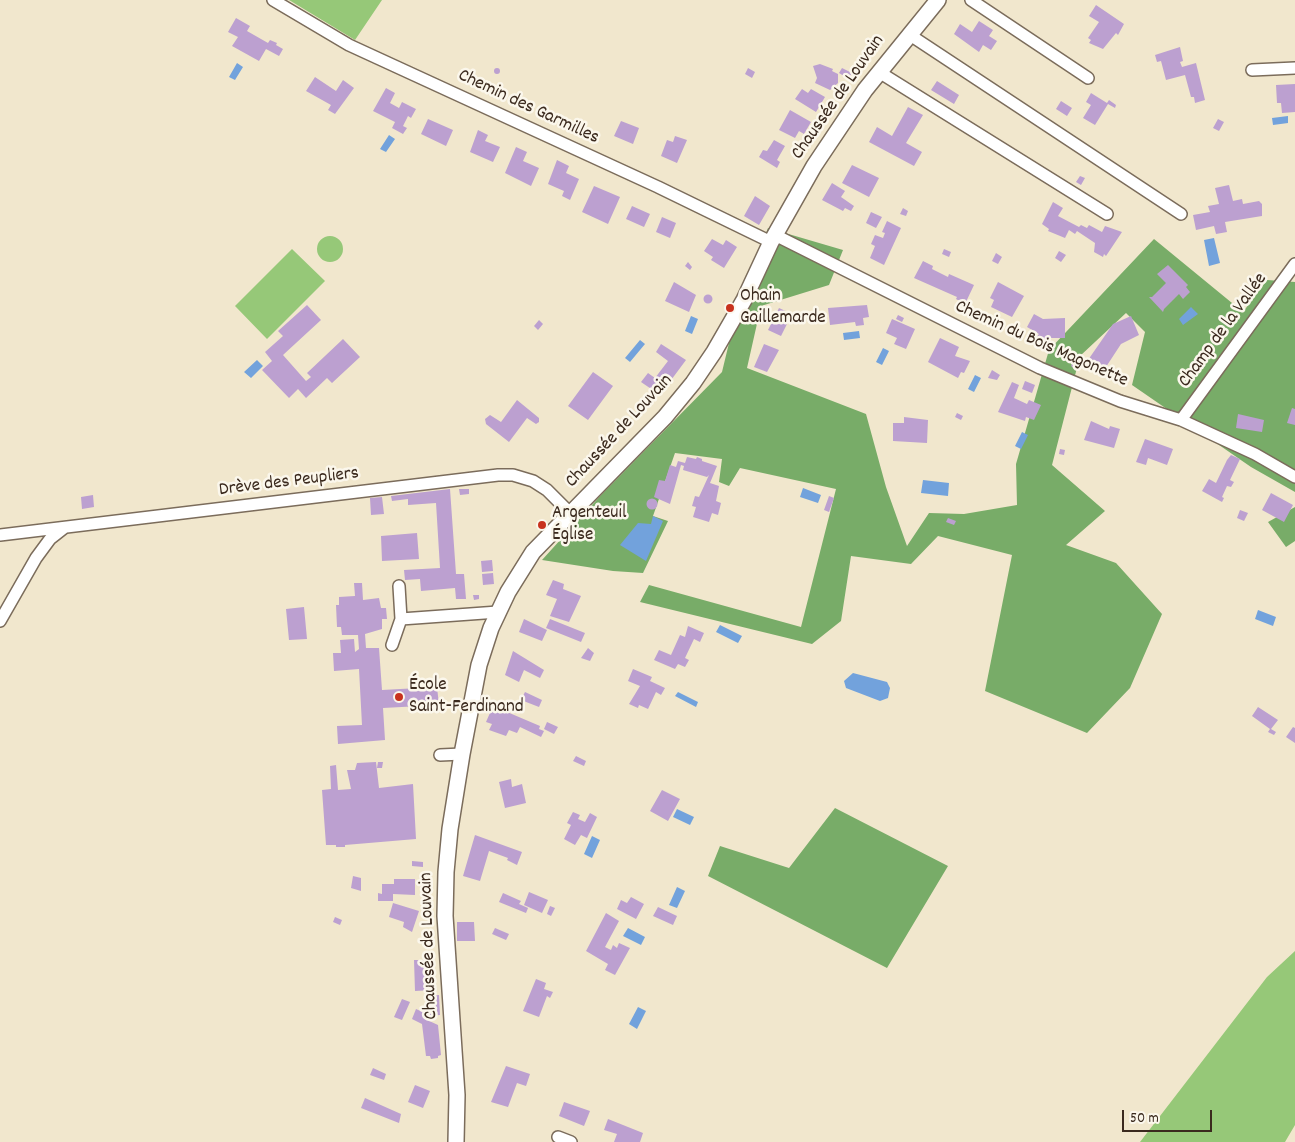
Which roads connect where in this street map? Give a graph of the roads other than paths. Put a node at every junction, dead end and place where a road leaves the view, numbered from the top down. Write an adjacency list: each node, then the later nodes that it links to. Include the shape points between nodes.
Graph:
1 (273, 0): 11 (street, Chemin des Garmilles, via 349,45)
2 (938, 0): 4 (main road, Chaussée de Louvain)
3 (971, 0): 8 (street)
4 (910, 35): 7 (main road, Chaussée de Louvain); 10 (street)
5 (1295, 68): 6 (street)
6 (1252, 70)
7 (879, 72): 9 (street); 11 (main road, Chaussée de Louvain, via 814,166)
8 (1088, 78)
9 (1107, 214)
10 (1181, 214)
11 (773, 239): 13 (street, Chemin du Bois Magonette, via 1040,368 1120,401); 15 (main road, Chaussée de Louvain, via 744,300 693,383)
12 (1295, 264): 13 (street, Champ de la Vallée)
13 (1181, 420): 14 (street, Chemin du Bois Magonette, via 1255,454)
14 (1295, 477)
15 (570, 514): 16 (street, Drève des Peupliers, via 539,484 507,475); 19 (main road, Chaussée de Louvain, via 533,552)
16 (66, 527): 17 (street, Drève des Peupliers); 21 (street, via 50,539 36,558)
17 (0, 535)
18 (399, 586): 20 (street)
19 (498, 612): 20 (street); 23 (main road, Chaussée de Louvain, via 479,665)
20 (401, 619): 22 (street)
21 (0, 621)
22 (392, 645)
23 (462, 754): 24 (street); 26 (main road, Chaussée de Louvain, via 450,829 445,904 457,1094)
24 (440, 755)
25 (558, 1137): 27 (street)
26 (456, 1142)
27 (571, 1142)

